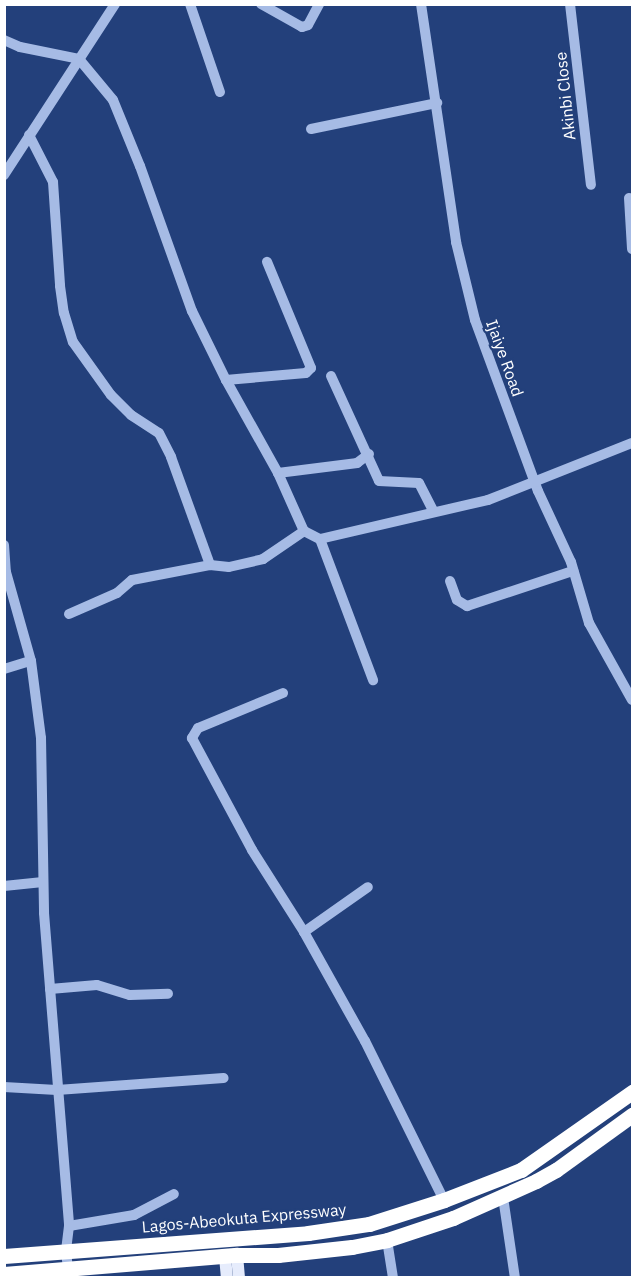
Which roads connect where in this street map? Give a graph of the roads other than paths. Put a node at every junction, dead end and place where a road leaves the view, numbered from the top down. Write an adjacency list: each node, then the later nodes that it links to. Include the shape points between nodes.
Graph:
1 (115, 4): 8 (street)
2 (190, 4): 9 (street)
3 (261, 4): 4 (street, via 302,27 308,25)
4 (319, 4)
5 (421, 4): 10 (street, Ijaiye Road)
6 (570, 4): 14 (street, Akinbi Close)
7 (4, 40): 8 (street)
8 (79, 59): 12 (street); 19 (street, via 119,112 192,311)
9 (220, 92)
10 (437, 103): 11 (street); 23 (street, Ijaiye Road, via 456,242 475,320)
11 (310, 129)
12 (29, 135): 13 (street); 28 (street, via 55,190 60,286 73,342 111,395 131,415 159,433)
13 (4, 175)
14 (591, 185)
15 (629, 198): 16 (street)
16 (633, 249)
17 (267, 262): 19 (street, via 311,368 306,373)
18 (331, 376): 21 (street)
19 (226, 380): 22 (street)
20 (633, 444): 23 (street)
21 (369, 454): 22 (street, via 357,463); 24 (street, via 379,481 419,483)
22 (278, 473): 25 (street)
23 (535, 483): 24 (street, via 488,500); 29 (street, Ijaiye Road)
24 (433, 511): 26 (street)
25 (304, 531): 26 (street); 28 (street, via 263,558 229,567)
26 (320, 539): 34 (street)
27 (5, 548): 32 (street, via 6,572)
28 (210, 565): 31 (street, via 132,580 117,593)
29 (573, 571): 30 (street, via 467,606 458,600); 36 (street, Ijaiye Road, via 589,623)
30 (450, 581)
31 (69, 614)
32 (31, 661): 33 (street); 37 (street, via 41,738)
33 (4, 669)
34 (372, 680)
35 (282, 693): 40 (street, via 198,728 192,738 252,850)
36 (633, 700)
37 (43, 882): 38 (street); 41 (street)
38 (4, 886)
39 (368, 887): 40 (street)
40 (304, 932): 50 (street, via 365,1041)
41 (50, 989): 42 (street, via 98,985 130,995); 45 (street)
42 (168, 994)
43 (224, 1078): 45 (street)
44 (4, 1087): 45 (street)
45 (57, 1090): 51 (street)
46 (633, 1092): 50 (highway, Lagos-Abeokuta Expressway, via 521,1170)
47 (633, 1115): 49 (highway, via 556,1170)
48 (174, 1194): 51 (street, via 134,1215)
49 (503, 1197): 52 (highway); 61 (street)
50 (444, 1200): 53 (highway, Lagos-Abeokuta Expressway, via 382,1221 345,1228)
51 (69, 1226): 53 (street)
52 (387, 1240): 55 (highway, via 331,1250); 60 (street)
53 (66, 1252): 54 (highway, Lagos-Abeokuta Expressway); 57 (street)
54 (4, 1256)
55 (231, 1256): 57 (highway); 58 (main road); 59 (main road)
56 (4, 1274): 57 (highway)
57 (68, 1274)
58 (227, 1278)
59 (238, 1278)
60 (393, 1278)
61 (515, 1278)

